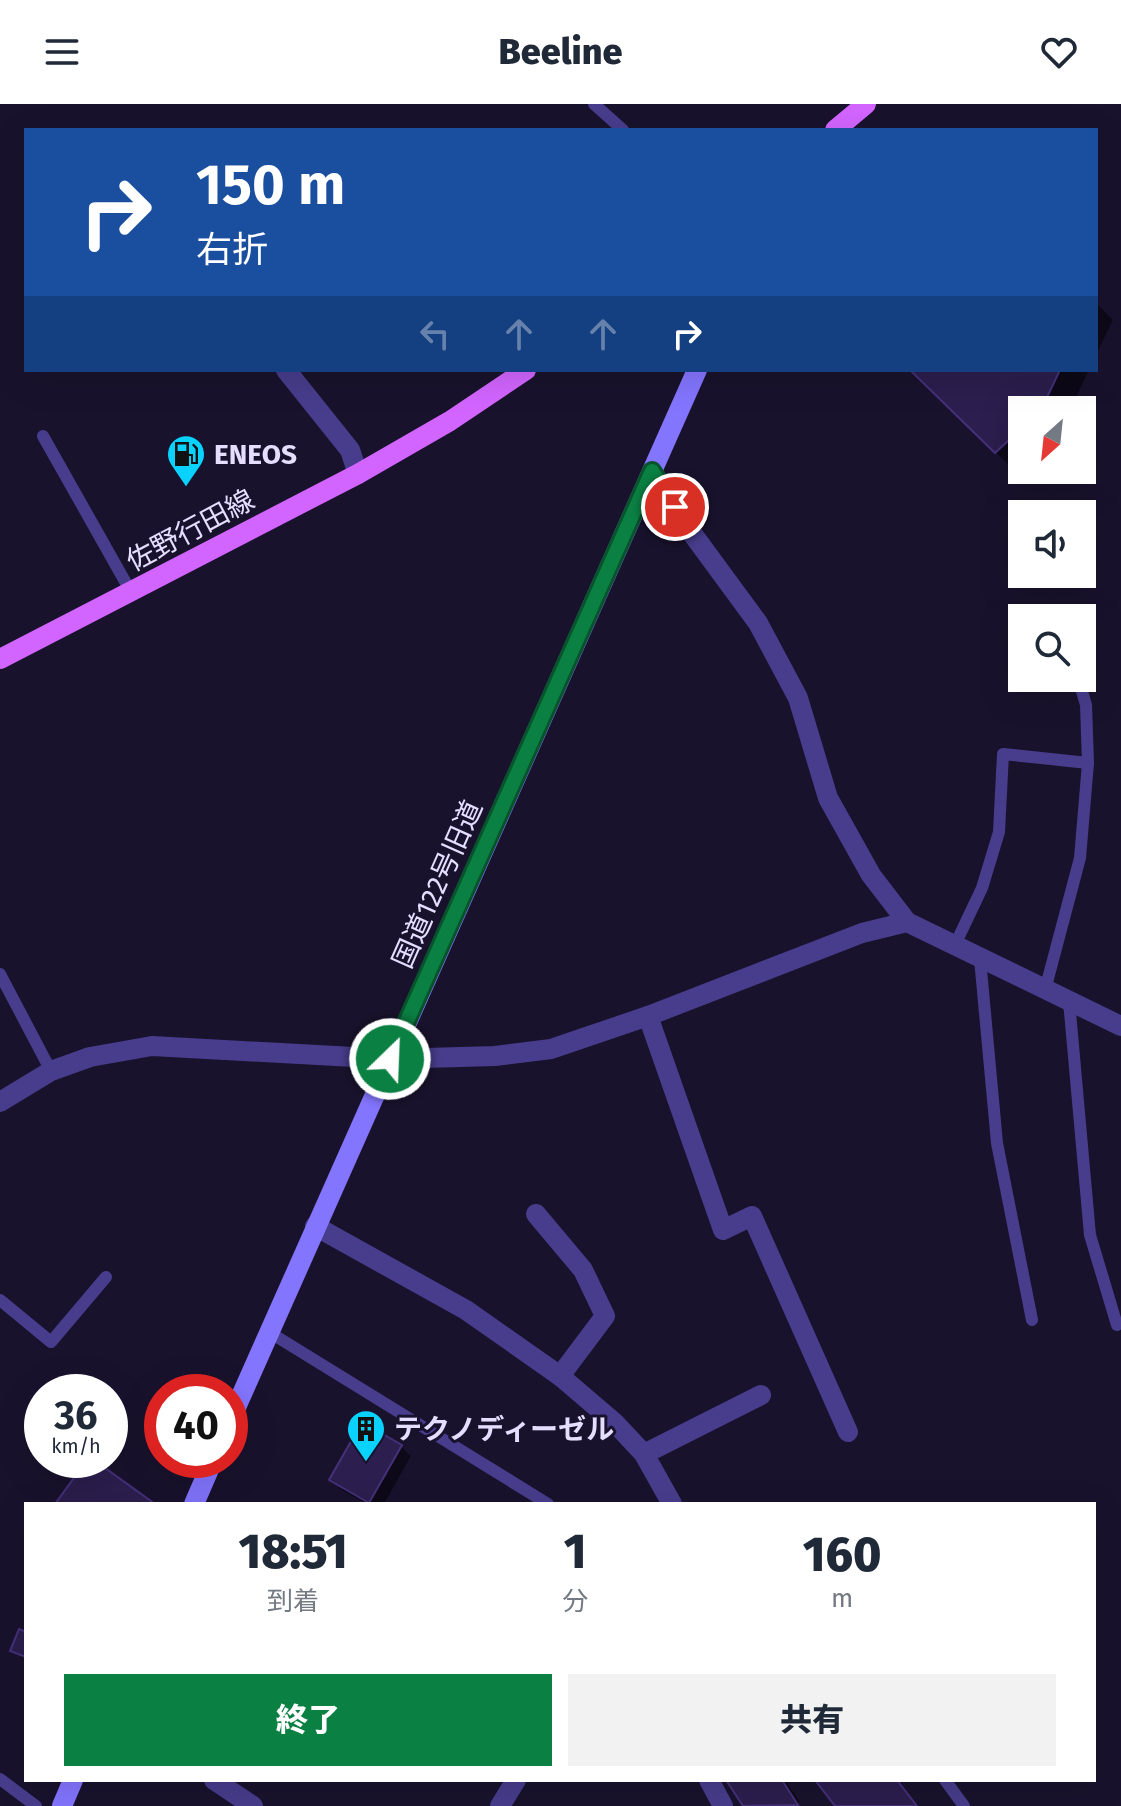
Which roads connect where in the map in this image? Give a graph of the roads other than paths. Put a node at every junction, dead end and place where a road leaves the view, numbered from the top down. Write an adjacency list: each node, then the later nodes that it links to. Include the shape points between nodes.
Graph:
1 (594, 104): 3 (lane)
2 (866, 104): 4 (main road)
3 (621, 128)
4 (837, 128)
5 (288, 372): 10 (street, via 350,450)
6 (523, 372): 10 (main road, 佐野行田線)
7 (696, 372): 9 (street, 国道122号旧道)
8 (43, 436): 11 (lane)
9 (652, 471): 15 (street, via 758,623 798,698 828,798 871,875); 23 (street, 国道122号旧道)
10 (358, 474): 11 (main road, 佐野行田線)
11 (131, 592): 12 (main road, 佐野行田線)
12 (0, 659)
13 (1082, 692): 14 (lane)
14 (1088, 763): 16 (lane, via 1003,754 999,832 982,888); 19 (lane, via 1080,858)
15 (907, 922): 16 (street); 21 (street, via 862,933)
16 (954, 947): 17 (street)
17 (980, 959): 19 (street); 30 (lane, via 997,1143)
18 (0, 974): 24 (lane)
19 (1045, 990): 20 (street)
20 (1069, 1001): 22 (street); 31 (lane, via 1090,1235)
21 (648, 1016): 23 (street, via 551,1049); 36 (street, via 723,1230 752,1216)
22 (1121, 1026)
23 (390, 1059): 24 (street, via 152,1046 90,1057); 27 (street, 国道122号旧道)
24 (51, 1071): 25 (street)
25 (0, 1102)
26 (536, 1214): 33 (street, via 583,1270 605,1316)
27 (315, 1226): 32 (street, 国道122号旧道); 33 (street, via 466,1310)
28 (106, 1277): 29 (lane, via 51,1342)
29 (0, 1300)
30 (1032, 1320)
31 (1117, 1325)
32 (269, 1332): 34 (street, 国道122号旧道); 40 (lane)
33 (560, 1376): 37 (street)
34 (248, 1380)
35 (761, 1395): 37 (street)
36 (848, 1432)
37 (644, 1454): 41 (street)
38 (205, 1478): 39 (street)
39 (195, 1502)
40 (545, 1502)
41 (671, 1502)
42 (0, 1779): 48 (lane)
43 (72, 1782): 49 (street)
44 (217, 1782): 50 (street)
45 (515, 1782): 51 (street)
46 (710, 1782): 52 (street)
47 (946, 1782): 53 (lane)
48 (36, 1806)
49 (62, 1806)
50 (253, 1806)
51 (500, 1806)
52 (723, 1806)
53 (964, 1806)

